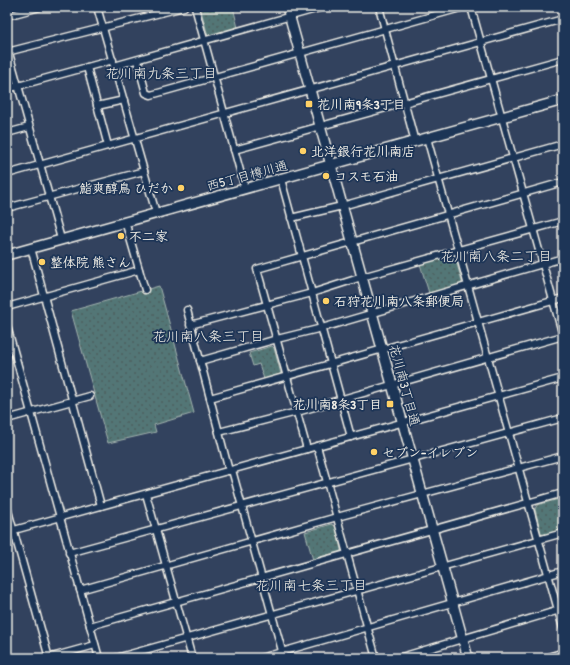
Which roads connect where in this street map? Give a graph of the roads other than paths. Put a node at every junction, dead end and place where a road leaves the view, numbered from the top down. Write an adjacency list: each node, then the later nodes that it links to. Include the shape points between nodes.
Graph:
1 (40, 7): 10 (street)
2 (97, 7): 13 (street)
3 (184, 7): 13 (street)
4 (195, 7): 15 (street)
5 (286, 7): 11 (street, 花川南3丁目通)
6 (323, 7): 11 (street)
7 (379, 7): 14 (street)
8 (464, 7): 14 (street)
9 (471, 7): 16 (street)
10 (7, 16)
11 (289, 16): 15 (street); 18 (street, 花川南3丁目通)
12 (563, 19): 16 (street)
13 (104, 29): 17 (street); 21 (street)
14 (386, 29): 18 (street); 22 (street)
15 (204, 41): 20 (street); 24 (street)
16 (480, 42): 22 (street); 25 (street)
17 (8, 50): 26 (street)
18 (300, 53): 24 (street); 28 (street, 花川南3丁目通)
19 (563, 59): 25 (street)
20 (137, 60): 21 (street); 24 (street, via 146,93 151,95)
21 (113, 63): 23 (street); 29 (street)
22 (396, 66): 28 (street); 31 (street)
23 (87, 67): 26 (street); 32 (street)
24 (214, 76): 33 (street)
25 (491, 79): 31 (street); 34 (street)
26 (18, 86): 27 (street); 36 (street)
27 (7, 89)
28 (310, 89): 33 (street); 35 (street, 花川南3丁目通)
29 (124, 100): 32 (street); 38 (street)
30 (563, 100): 34 (street, 西5丁目樽川通)
31 (405, 102): 35 (street); 40 (street)
32 (97, 106): 42 (street)
33 (224, 114): 38 (street); 43 (street)
34 (501, 118): 39 (street, 西5丁目樽川通); 44 (street)
35 (320, 125): 43 (street); 46 (street, 花川南3丁目通)
36 (30, 127): 37 (street); 45 (street)
37 (7, 132)
38 (135, 138): 42 (street); 47 (street)
39 (428, 138): 40 (street, 西5丁目樽川通); 49 (street)
40 (415, 142): 46 (street, 西5丁目樽川通)
41 (563, 144): 44 (street)
42 (108, 146): 45 (street)
43 (234, 150): 52 (street)
44 (513, 158): 49 (street); 53 (street)
45 (41, 165): 48 (street); 54 (street)
46 (331, 165): 50 (street, 西5丁目樽川通); 55 (street, 花川南3丁目通)
47 (144, 171): 54 (street); 57 (street)
48 (7, 174)
49 (438, 178): 55 (street); 58 (street)
50 (281, 179): 52 (street, 西5丁目樽川通); 59 (street)
51 (563, 182): 53 (street)
52 (245, 189): 57 (street, 西5丁目樽川通)
53 (523, 194): 58 (street); 62 (street)
54 (49, 196): 56 (street); 63 (street)
55 (342, 206): 59 (street); 64 (street, 花川南3丁目通)
56 (7, 208)
57 (156, 213): 60 (street, 西5丁目樽川通)
58 (448, 214): 64 (street); 66 (street)
59 (291, 218): 68 (street)
60 (125, 221): 63 (street, 西5丁目樽川通); 71 (street)
61 (563, 221): 62 (street)
62 (533, 230): 66 (street); 70 (street)
63 (61, 239): 65 (street, 西5丁目樽川通)
64 (352, 241): 68 (street); 72 (street, 花川南3丁目通)
65 (31, 248): 67 (street, 西5丁目樽川通); 76 (street)
66 (458, 250): 72 (street); 73 (street)
67 (7, 255)
68 (302, 257): 75 (street); 79 (street, via 257,269)
69 (563, 258): 70 (street)
70 (543, 264): 73 (street); 78 (street)
71 (140, 270): 74 (street); 76 (street)
72 (362, 277): 75 (street); 82 (street, 花川南3丁目通)
73 (468, 286): 82 (street); 83 (street)
74 (145, 290)
75 (312, 293): 79 (street); 86 (street)
76 (44, 296): 80 (street); 100 (street)
77 (563, 298): 78 (street)
78 (553, 301): 83 (street); 87 (street)
79 (267, 305): 84 (street); 88 (street)
80 (7, 307)
81 (187, 310): 84 (street)
82 (372, 312): 86 (street); 89 (street, 花川南3丁目通)
83 (478, 321): 89 (street); 90 (street)
84 (190, 325): 91 (street)
85 (7, 326): 102 (street)
86 (322, 328): 88 (street); 92 (street)
87 (563, 336): 90 (street)
88 (277, 339): 91 (street); 93 (street)
89 (382, 349): 92 (street); 95 (street, 花川南3丁目通)
90 (488, 358): 95 (street); 97 (street)
91 (200, 361): 98 (street)
92 (331, 364): 93 (street); 99 (street)
93 (287, 376): 98 (street); 101 (street)
94 (563, 378): 97 (street)
95 (391, 384): 99 (street); 105 (street, 花川南3丁目通)
96 (90, 396): 100 (street)
97 (498, 396): 105 (street); 107 (street)
98 (210, 398): 106 (street)
99 (341, 399): 101 (street); 108 (street)
100 (73, 401): 102 (street); 121 (street)
101 (297, 412): 106 (street); 110 (street)
102 (31, 413): 104 (street); 124 (street)
103 (563, 418): 107 (street)
104 (7, 419)
105 (402, 423): 108 (street); 112 (street, 花川南3丁目通)
106 (219, 432): 114 (street)
107 (509, 433): 112 (street); 113 (street)
108 (351, 437): 109 (street)
109 (317, 446): 110 (street); 115 (street)
110 (308, 449): 114 (street)
111 (563, 456): 113 (street)
112 (412, 459): 115 (street); 118 (street, 花川南3丁目通)
113 (518, 468): 118 (street); 119 (street)
114 (231, 470): 116 (street); 122 (street)
115 (327, 482): 122 (street); 123 (street)
116 (146, 494): 121 (street); 125 (street)
117 (563, 494): 119 (street)
118 (422, 495): 123 (street); 126 (street, 花川南3丁目通)
119 (528, 503): 126 (street); 129 (street)
120 (7, 506): 127 (street)
121 (101, 506): 124 (street)
122 (242, 506): 125 (street); 130 (street)
123 (337, 517): 130 (street); 132 (street)
124 (60, 518): 127 (street); 131 (street)
125 (156, 528): 131 (street); 133 (street)
126 (432, 530): 132 (street); 134 (street, 花川南3丁目通)
127 (10, 532): 151 (street)
128 (563, 533): 129 (street)
129 (538, 540): 134 (street); 136 (street)
130 (252, 542): 133 (street); 137 (street)
131 (69, 553): 138 (street)
132 (347, 555): 137 (street); 139 (street)
133 (166, 565): 138 (street); 140 (street)
134 (442, 566): 139 (street); 141 (street, 花川南3丁目通)
135 (563, 571): 136 (street)
136 (548, 575): 141 (street); 142 (street)
137 (262, 578): 140 (street); 143 (street)
138 (80, 590): 144 (street)
139 (358, 592): 143 (street); 145 (street)
140 (176, 602): 144 (street); 148 (street)
141 (452, 602): 145 (street); 147 (street, 花川南3丁目通)
142 (560, 610): 146 (street); 147 (street)
143 (272, 615): 148 (street); 150 (street)
144 (90, 626): 149 (street)
145 (367, 627): 150 (street); 156 (street)
146 (563, 628)
147 (462, 638): 157 (street); 158 (street, 花川南3丁目通)
148 (187, 639): 153 (street); 154 (street)
149 (95, 645): 151 (street); 152 (street)
150 (283, 655): 155 (street)
151 (48, 658)
152 (99, 658)
153 (116, 658)
154 (192, 658)
155 (261, 658)
156 (376, 658)
157 (398, 658)
158 (468, 658)

